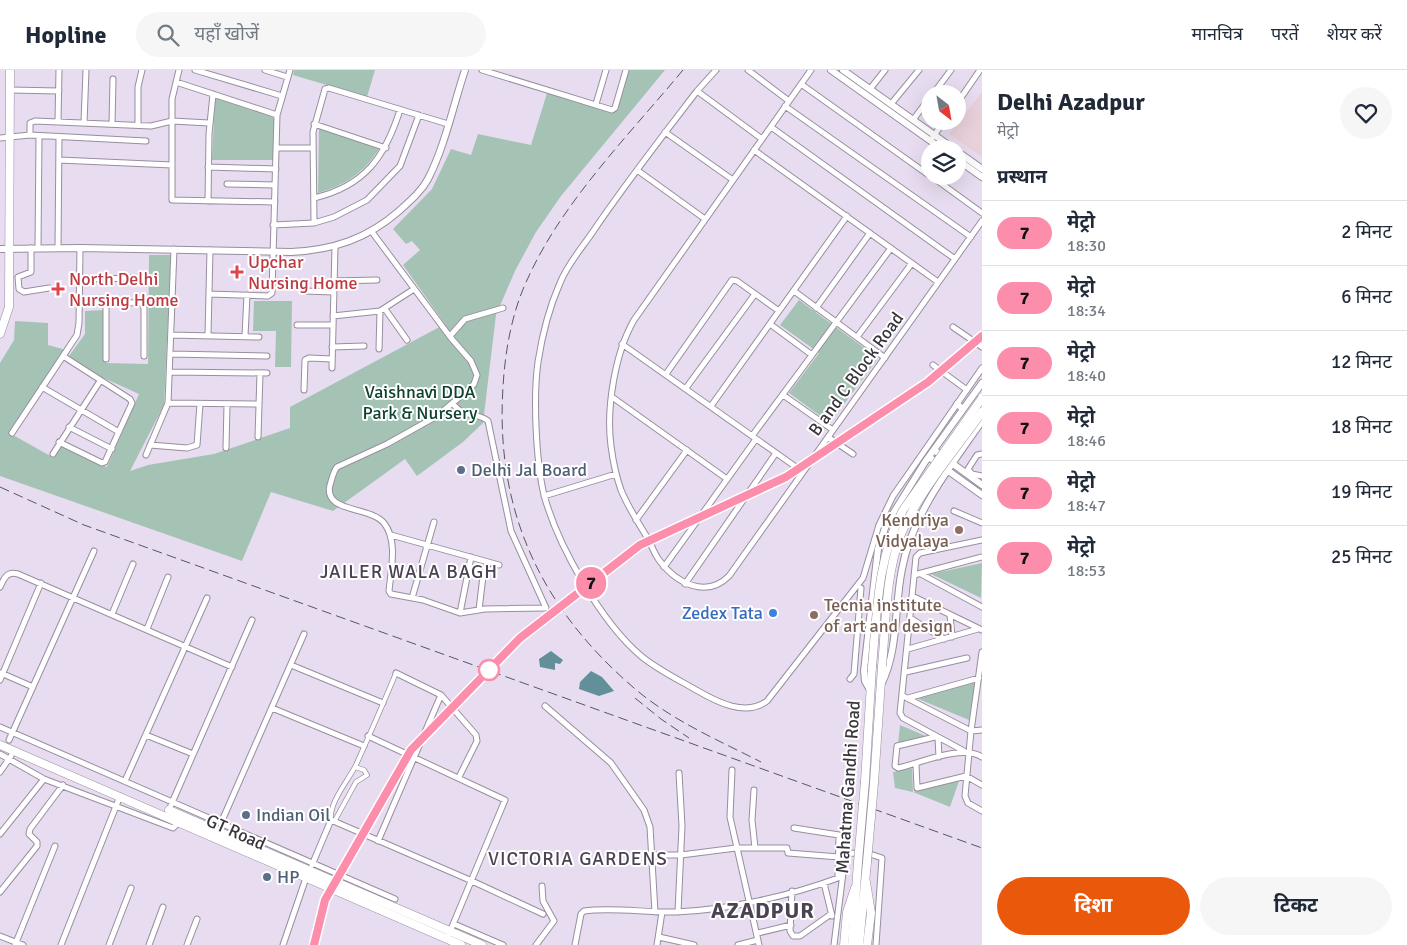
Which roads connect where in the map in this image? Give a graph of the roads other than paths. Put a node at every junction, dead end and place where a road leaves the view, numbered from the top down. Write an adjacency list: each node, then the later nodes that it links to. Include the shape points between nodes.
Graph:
1 (10, 70): 30 (main road)
2 (59, 70): 32 (street)
3 (86, 70): 47 (street)
4 (142, 70): 52 (street, via 138,87)
5 (179, 70): 26 (street)
6 (195, 70): 35 (street)
7 (265, 70): 24 (street)
8 (290, 70): 24 (street)
9 (465, 70): 51 (street)
10 (486, 70): 22 (street)
11 (605, 70): 37 (street)
12 (626, 70): 37 (street, via 614,109)
13 (716, 70): 33 (street)
14 (748, 70): 36 (street)
15 (811, 70): 27 (street)
16 (831, 70): 61 (street)
17 (843, 70): 23 (street)
18 (885, 70): 29 (street)
19 (919, 70): 38 (street)
20 (951, 70): 28 (street)
21 (980, 70): 31 (street)
22 (505, 73): 37 (street)
23 (854, 73): 29 (street)
24 (287, 77): 35 (street)
25 (113, 79): 49 (street)
26 (176, 82): 34 (street); 45 (street)
27 (801, 84): 36 (street); 77 (street)
28 (940, 85)
29 (870, 89): 38 (street)
30 (10, 90): 32 (street); 60 (main road)
31 (966, 90)
32 (59, 91): 46 (street)
33 (697, 91): 55 (street); 62 (street)
34 (213, 94): 42 (street); 48 (street)
35 (282, 96): 42 (street)
36 (789, 101): 39 (street)
37 (596, 104)
38 (891, 104): 44 (street)
39 (785, 106): 53 (street); 94 (street)
40 (921, 109): 44 (street)
41 (400, 110): 43 (street); 50 (street, via 327,88); 67 (street)
42 (277, 115): 65 (street)
43 (419, 115): 51 (street); 90 (street, via 400,166 378,190 353,208)
44 (913, 120): 61 (street)
45 (172, 121): 48 (street); 52 (street, via 151,126); 71 (street)
46 (58, 122): 47 (street); 56 (street, via 32,122)
47 (84, 123): 49 (street)
48 (209, 123): 73 (street)
49 (112, 124): 52 (street)
50 (314, 124): 66 (street); 67 (street)
51 (448, 124): 92 (street, via 423,186 408,203)
52 (138, 125)
53 (771, 127): 62 (street); 105 (street)
54 (938, 130): 61 (street)
55 (666, 132): 76 (street); 79 (street)
56 (30, 135): 57 (street); 60 (street)
57 (39, 136): 58 (street); 96 (street)
58 (59, 137): 64 (street); 70 (street)
59 (0, 138): 60 (street)
60 (10, 138): 101 (main road)
61 (933, 138): 63 (street)
62 (762, 139): 68 (street)
63 (937, 140)
64 (146, 141)
65 (276, 148): 66 (street); 74 (street)
66 (313, 148): 83 (street)
67 (386, 148): 83 (street, via 358,180 326,196)
68 (754, 150): 79 (street); 87 (street)
69 (966, 158): 75 (street)
70 (59, 160): 71 (street); 97 (street)
71 (172, 165): 84 (street, via 172,200)
72 (966, 166): 78 (street)
73 (208, 167): 74 (street); 84 (street)
74 (276, 169): 81 (street)
75 (982, 169)
76 (636, 170): 88 (street); 207 (street, via 564,274 544,332 536,377)
77 (921, 170)
78 (982, 177)
79 (733, 180): 88 (street)
80 (227, 184): 81 (street)
81 (275, 185): 85 (street)
82 (943, 185): 86 (street)
83 (314, 198): 90 (street)
84 (208, 201): 85 (street)
85 (274, 202): 91 (street)
86 (982, 213)
87 (847, 216): 93 (street); 115 (street)
88 (705, 219): 140 (street, via 634,320)
89 (982, 221): 94 (street, B and C Block Road)
90 (314, 222): 91 (street)
91 (273, 225): 104 (street)
92 (372, 232): 95 (street); 113 (street)
93 (870, 233): 99 (street); 123 (street)
94 (971, 237): 105 (street, B and C Block Road)
95 (335, 247): 104 (street); 110 (street)
96 (34, 248): 97 (street); 101 (street); 112 (street, via 31,272 18,277 19,289 24,292)
97 (58, 248): 98 (street)
98 (80, 248): 102 (street); 108 (street)
99 (891, 248): 106 (street); 127 (street)
100 (0, 249): 101 (street)
101 (9, 249): 132 (main road, via 9,307)
102 (174, 249): 103 (street); 133 (street)
103 (210, 250): 104 (street); 117 (street)
104 (272, 251): 119 (street, via 272,293 268,296)
105 (955, 259): 111 (street, B and C Block Road)
106 (912, 263): 111 (street); 138 (street)
107 (144, 278): 108 (street)
108 (80, 279): 120 (street)
109 (377, 280): 110 (street)
110 (333, 281): 116 (street)
111 (938, 282): 150 (street, B and C Block Road)
112 (49, 288)
113 (414, 289): 124 (street); 136 (street)
114 (305, 291): 116 (street)
115 (794, 291): 123 (street); 125 (street)
116 (333, 292): 126 (street)
117 (209, 294): 119 (street); 134 (street)
118 (755, 294): 125 (street); 159 (street, via 735,280 729,283); 163 (street)
119 (247, 295): 135 (street)
120 (79, 302): 121 (street); 147 (street, via 79,329)
121 (106, 302): 148 (street, via 139,302 143,305); 151 (street)
122 (503, 308): 136 (street, via 465,319)
123 (816, 308): 127 (street)
124 (382, 310): 126 (street); 139 (street); 144 (street)
125 (779, 310): 128 (street)
126 (333, 316): 130 (street)
127 (837, 323): 138 (street); 146 (street)
128 (770, 324): 146 (street); 175 (street)
129 (297, 325): 130 (street)
130 (333, 325): 141 (street)
131 (953, 327): 143 (street)
132 (0, 334)
133 (171, 335): 134 (street); 145 (street)
134 (208, 335): 135 (street)
135 (245, 336): 137 (street)
136 (450, 336): 172 (street, via 477,371 474,384)
137 (259, 337)
138 (856, 338): 150 (street)
139 (407, 340)
140 (622, 344): 159 (street); 167 (street)
141 (332, 346): 142 (street); 152 (street)
142 (364, 346)
143 (982, 347)
144 (379, 349)
145 (170, 354): 149 (street); 156 (street)
146 (812, 354): 166 (street)
147 (63, 356): 160 (street); 162 (street)
148 (144, 356)
149 (267, 356)
150 (884, 358): 181 (street, B and C Block Road)
151 (106, 359)
152 (332, 359): 154 (street); 164 (street, via 305,360)
153 (933, 364): 165 (street)
154 (332, 368)
155 (982, 368): 165 (street)
156 (170, 372): 157 (street); 169 (street)
157 (260, 373): 158 (street); 171 (street)
158 (267, 373)
159 (666, 374): 163 (street)
160 (100, 381): 177 (street); 182 (street, via 132,401)
161 (982, 383): 176 (street)
162 (42, 387): 177 (street); 183 (street)
163 (686, 388): 175 (street)
164 (304, 390)
165 (967, 390): 173 (street)
166 (783, 395): 181 (street); 185 (street)
167 (612, 397): 191 (street); 202 (street, via 610,436)
168 (982, 398): 263 (main road, Mahatma Gandhi Road, bridge, via 903,510 893,530 882,570)
169 (168, 403): 170 (street); 188 (street)
170 (200, 404): 174 (street); 188 (street, via 197,445 187,448)
171 (259, 404): 174 (street); 184 (street)
172 (453, 404): 215 (street, via 413,430 335,469 329,491 331,500 377,516); 238 (street, via 461,413 484,417 488,421 511,530 518,551 547,607)
173 (957, 404): 176 (street); 211 (street, via 896,492)
174 (227, 405): 189 (street)
175 (711, 406): 185 (street)
176 (963, 409): 192 (street)
177 (79, 410): 180 (street); 182 (street)
178 (982, 412): 262 (main road, Mahatma Gandhi Road, bridge, via 925,494 900,538 891,569)
179 (982, 421): 199 (street)
180 (69, 427): 187 (street); 190 (street)
181 (833, 430): 186 (street, B and C Block Road)
182 (119, 432): 190 (street)
183 (12, 433)
184 (258, 437)
185 (754, 437): 193 (street); 204 (street)
186 (828, 437): 195 (street); 201 (street, B and C Block Road)
187 (60, 442): 190 (street, via 102,462 107,460); 194 (street)
188 (150, 445): 197 (street)
189 (226, 448)
190 (112, 449)
191 (687, 450): 204 (street); 212 (street)
192 (934, 450): 198 (street); 199 (street)
193 (776, 453): 201 (street); 229 (street)
194 (53, 454)
195 (853, 454)
196 (982, 454): 203 (street, via 977,455 968,469 972,474)
197 (146, 455)
198 (929, 457): 200 (street); 208 (street)
199 (952, 464): 200 (street); 205 (street)
200 (948, 470): 206 (street); 209 (street)
201 (803, 472): 229 (street, B and C Block Road, via 724,581 703,588)
202 (616, 474): 207 (street); 212 (street)
203 (982, 476)
204 (727, 479): 224 (street)
205 (982, 486)
206 (982, 495)
207 (544, 496): 230 (street, via 574,565 603,612 628,643 661,670 729,705 755,707 767,701)
208 (900, 500): 209 (street, via 915,496 922,501); 211 (street)
209 (924, 511): 262 (street, via 905,554 892,655)
210 (954, 512): 214 (street)
211 (886, 517): 230 (street); 232 (street)
212 (636, 520): 224 (street)
213 (434, 522): 217 (street)
214 (982, 523)
215 (390, 535): 217 (street); 236 (street, via 390,593)
216 (982, 540): 226 (street, via 918,554)
217 (428, 544): 219 (street); 236 (street)
218 (94, 551): 234 (street)
219 (471, 557): 221 (street); 239 (street)
220 (982, 557): 225 (street)
221 (488, 562): 223 (street); 238 (street)
222 (133, 564): 240 (street)
223 (499, 565)
224 (664, 566): 229 (street)
225 (921, 574): 226 (street); 237 (street)
226 (914, 575): 233 (street)
227 (168, 577): 244 (street)
228 (41, 583): 231 (street, via 12,572); 234 (street); 256 (street)
229 (685, 584)
230 (859, 586): 232 (street); 258 (street, via 854,674)
231 (0, 587)
232 (871, 595): 263 (street, via 864,677)
233 (912, 596): 241 (street); 242 (street)
234 (73, 597): 240 (street); 261 (street)
235 (207, 598): 249 (street)
236 (412, 598): 239 (street)
237 (982, 608)
238 (479, 610): 239 (street)
239 (460, 613)
240 (112, 614): 244 (street)
241 (950, 615): 245 (street); 247 (street)
242 (910, 618): 248 (street); 250 (street)
243 (252, 620): 254 (street)
244 (147, 629): 249 (street)
245 (980, 630): 247 (street)
246 (304, 634): 253 (street)
247 (952, 637): 248 (street)
248 (944, 639): 250 (street)
249 (185, 646): 254 (street); 275 (street)
250 (908, 649): 255 (street)
251 (982, 652): 259 (street)
252 (967, 658): 255 (street)
253 (290, 665): 267 (street); 270 (street)
254 (232, 667): 283 (street)
255 (906, 672): 265 (street)
256 (1, 673): 260 (street); 261 (street)
257 (396, 673): 264 (street); 267 (street)
258 (850, 678)
259 (979, 678): 265 (street); 268 (street)
260 (0, 680)
261 (33, 687): 274 (street)
262 (880, 689): 318 (main road, Mahatma Gandhi Road, bridge)
263 (870, 690): 320 (main road, Mahatma Gandhi Road, bridge)
264 (441, 695): 286 (street); 294 (street, via 478,737)
265 (905, 698): 273 (street); 277 (street, via 902,717)
266 (982, 703): 268 (street)
267 (383, 704): 276 (street)
268 (975, 705): 273 (street)
269 (545, 706): 314 (street, via 613,765 646,816)
270 (272, 708): 280 (street); 307 (street)
271 (0, 727): 274 (street)
272 (982, 730): 273 (street)
273 (971, 731): 284 (street)
274 (12, 733): 278 (street); 297 (street)
275 (146, 735): 283 (street); 297 (street)
276 (368, 736): 280 (street); 286 (street)
277 (937, 737): 284 (street); 287 (street); 289 (street, via 897,747 896,768)
278 (9, 740)
279 (0, 745): 281 (main road, GT Road)
280 (364, 746): 290 (street)
281 (15, 752): 288 (street); 301 (main road, GT Road)
282 (0, 754): 288 (street)
283 (193, 754): 303 (street)
284 (967, 754): 285 (street); 287 (street); 295 (street)
285 (981, 755)
286 (415, 757): 294 (street); 310 (street)
287 (939, 757): 289 (street)
288 (10, 758): 292 (street); 296 (street)
289 (916, 764): 295 (street, via 917,788)
290 (355, 767): 305 (street, via 334,807); 305 (street, via 367,775 356,782)
291 (732, 770): 312 (street, via 729,809)
292 (0, 772)
293 (679, 773): 315 (street)
294 (459, 776): 321 (street, via 504,798 506,802)
295 (966, 776): 299 (street); 304 (street, via 965,800)
296 (44, 779): 298 (street); 309 (street)
297 (125, 781): 303 (street)
298 (63, 785): 302 (street); 326 (street, via 30,829 29,834 37,842 36,846)
299 (982, 785)
300 (754, 790): 313 (street)
301 (120, 796): 302 (street); 306 (main road, GT Road)
302 (117, 805): 306 (street, via 173,828); 347 (street)
303 (171, 806): 307 (street); 317 (main road, GT Road)
304 (982, 811)
305 (333, 821): 310 (street); 317 (street)
306 (178, 823): 319 (main road, GT Road)
307 (221, 823): 317 (street)
308 (794, 828): 316 (street, via 837,834)
309 (0, 834)
310 (378, 841): 321 (street)
311 (55, 846): 345 (street)
312 (736, 848): 313 (street); 315 (street); 328 (street)
313 (754, 848): 316 (street, via 787,848 788,853)
314 (652, 855): 315 (street); 331 (street)
315 (681, 855): 333 (street)
316 (838, 857): 322 (street, via 838,878)
317 (311, 866): 319 (street); 327 (street); 339 (main road, GT Road)
318 (866, 877): 330 (main road); 364 (main road, Mahatma Gandhi Road, via 871,912)
319 (305, 878): 343 (main road, GT Road); 351 (street)
320 (857, 880): 330 (main road); 361 (main road, Mahatma Gandhi Road, via 847,912)
321 (472, 881): 334 (street); 339 (street)
322 (824, 883): 325 (street); 335 (street)
323 (542, 886): 355 (street, via 543,901 554,921)
324 (131, 888): 348 (street)
325 (792, 891): 328 (street); 337 (street)
326 (0, 892)
327 (395, 899)
328 (750, 902): 333 (street); 340 (street)
329 (163, 907): 349 (street)
330 (859, 911): 362 (main road); 363 (main road)
331 (655, 912): 332 (street); 356 (street, via 584,910)
332 (662, 912): 333 (street); 342 (street)
333 (678, 912)
334 (543, 914)
335 (832, 914): 337 (street, via 796,937 791,933); 338 (street)
336 (196, 919): 350 (street)
337 (791, 925): 340 (street)
338 (836, 925): 360 (street); 365 (street, via 846,854 880,856 883,862)
339 (452, 927): 343 (street); 353 (main road, GT Road); 354 (street)
340 (758, 934): 344 (street)
341 (0, 937): 345 (street)
342 (659, 937): 357 (street); 358 (street)
343 (447, 939): 352 (main road, GT Road)
344 (759, 942): 359 (street)
345 (16, 944): 346 (street)
346 (23, 945)
347 (61, 945)
348 (109, 945)
349 (149, 945)
350 (187, 945)
351 (283, 945)
352 (461, 945)
353 (482, 945)
354 (503, 945)
355 (536, 945)
356 (576, 945)
357 (657, 945)
358 (694, 945)
359 (738, 945)
360 (834, 945)
361 (844, 945)
362 (852, 945)
363 (860, 945)
364 (867, 945)
365 (876, 945)

